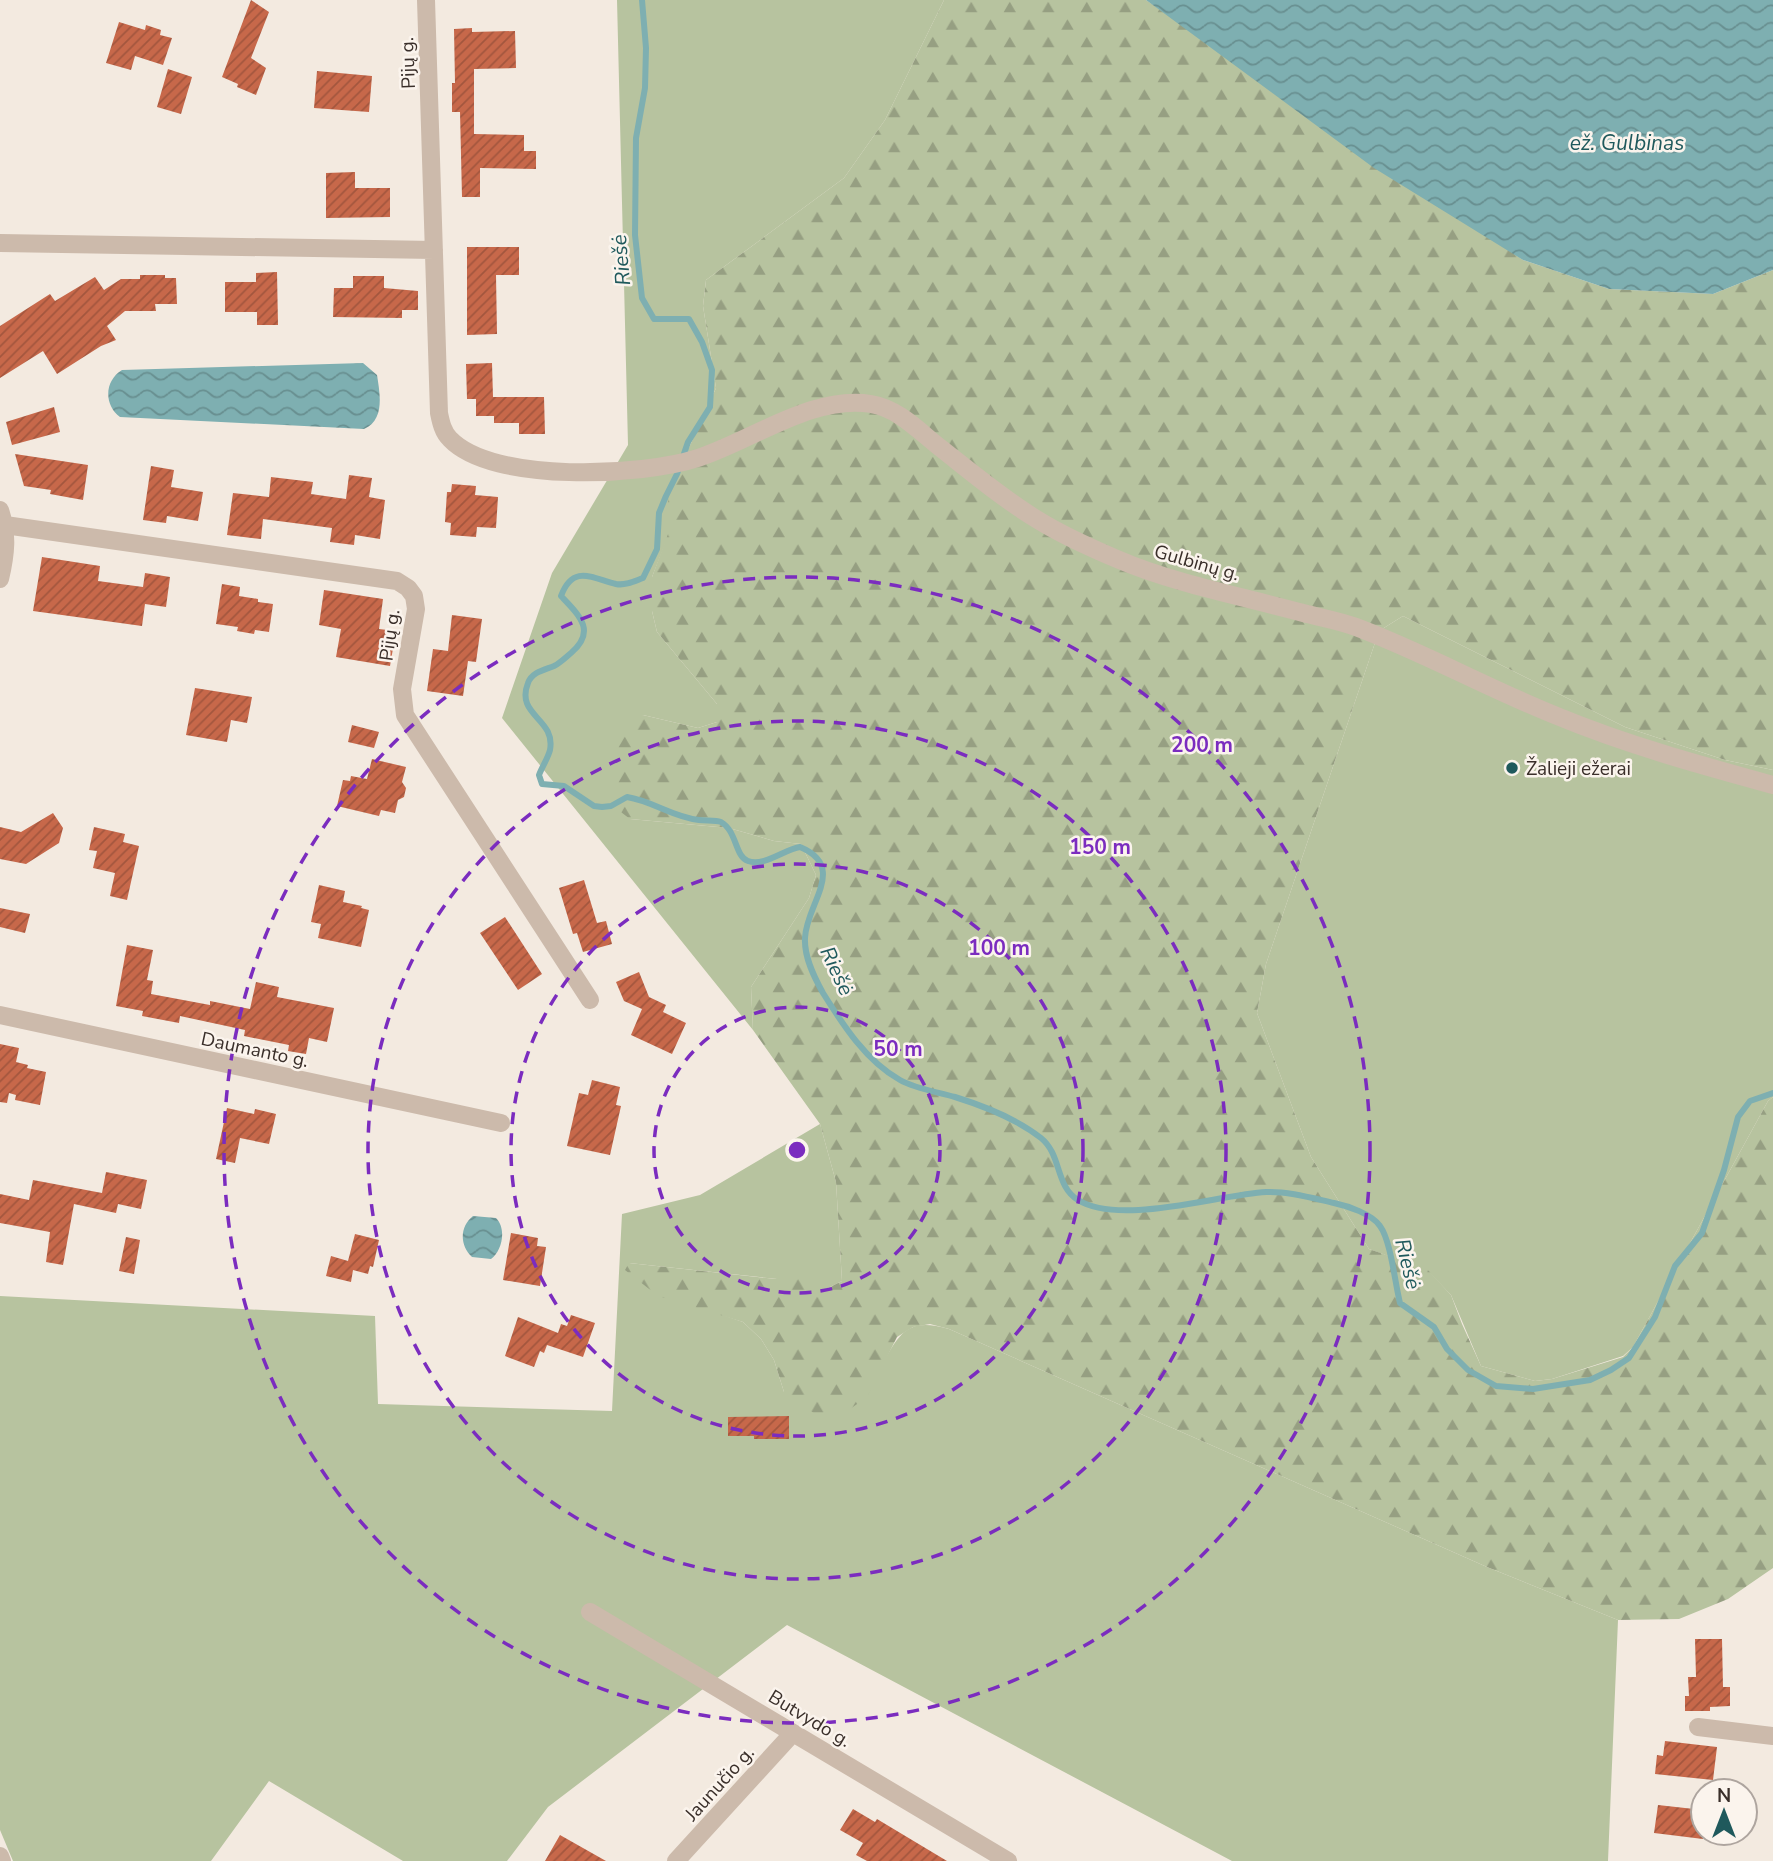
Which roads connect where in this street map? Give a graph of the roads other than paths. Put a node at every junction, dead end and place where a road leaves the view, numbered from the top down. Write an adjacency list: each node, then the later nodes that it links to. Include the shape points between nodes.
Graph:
1 (426, 0): 3 (street, Pijų g.)
2 (0, 243): 3 (street)
3 (433, 250): 4 (street, Pijų g., via 439,413 450,439 488,461 525,469 576,473)
4 (636, 469): 7 (street, Gulbinų g., via 696,459 827,405 876,404 898,414 1038,520 1118,560 1354,626 1602,734)
5 (3, 518): 6 (street, via 6,552); 8 (street, Pijų g., via 397,582 408,588 416,609 402,689 405,715)
6 (0, 579)
7 (1773, 785)
8 (590, 1000)
9 (0, 1015): 10 (street, Daumanto g.)
10 (501, 1123)
11 (590, 1612): 13 (street, Butvydo g.)
12 (1698, 1727): 14 (street)
13 (793, 1732): 15 (street, Jaunučio g.); 16 (street, Butvydo g.)
14 (1773, 1736)
15 (676, 1861)
16 (1008, 1861)

